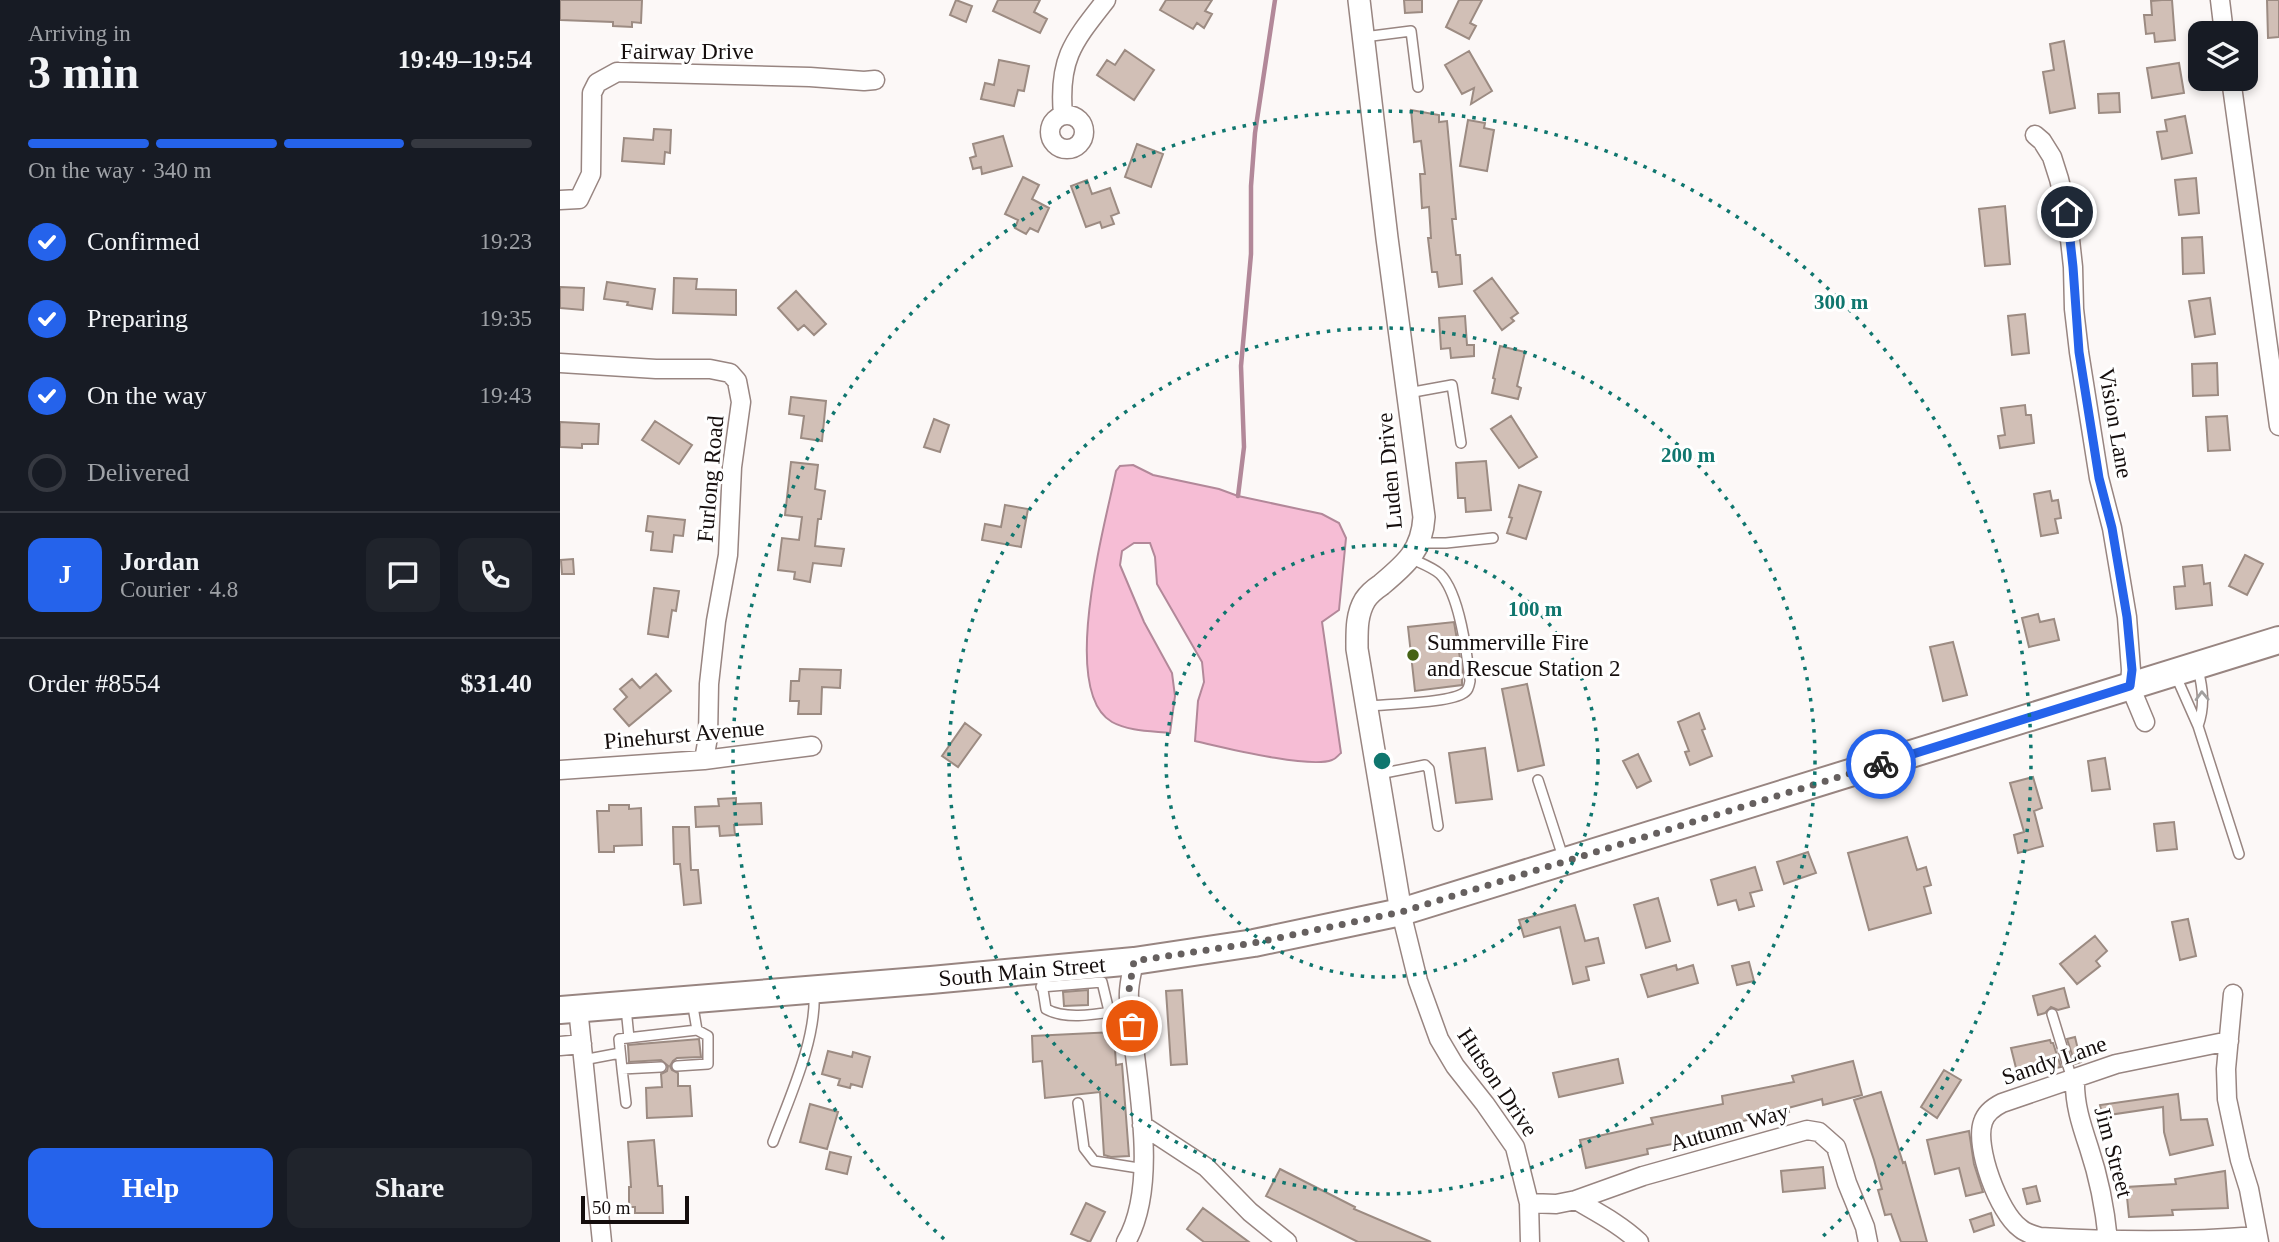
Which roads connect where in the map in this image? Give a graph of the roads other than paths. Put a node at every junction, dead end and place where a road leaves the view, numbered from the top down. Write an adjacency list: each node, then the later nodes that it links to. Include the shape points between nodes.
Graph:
1 (1106, 0): 9 (street, via 1068,55 1062,74)
2 (1359, 0): 5 (street, Luden Drive)
3 (2220, 0): 4 (street)
4 (2223, 21)
5 (1364, 37): 7 (lane, via 1411,31); 13 (street, Luden Drive)
6 (875, 80): 11 (street, Fairway Drive, via 617,72 597,83 592,93 591,174 579,199)
7 (1418, 87)
8 (2233, 91): 14 (street)
9 (1063, 115)
10 (2035, 135): 20 (street, Vision Lane, via 2052,157 2067,212 2079,352 2127,617)
11 (560, 200)
12 (560, 363): 25 (street, Furlong Road, via 710,369 730,373 737,381 741,402 728,555 716,621)
13 (1408, 393): 15 (lane, via 1452,385); 17 (street, Luden Drive, via 1424,517 1423,534)
14 (2279, 426)
15 (1461, 443)
16 (1493, 538): 17 (lane)
17 (1415, 550): 21 (street, Luden Drive, via 1367,597 1360,611 1357,649); 21 (lane, via 1446,584 1461,623 1469,689 1449,699)
18 (2279, 640): 19 (main road, South Main Street)
19 (2186, 669): 20 (main road, South Main Street); 23 (lane); 23 (lane, one-way to 19, via 2203,686)
20 (2130, 686): 22 (street, Vision Lane); 31 (main road, South Main Street)
21 (1366, 706): 27 (street, Luden Drive)
22 (2145, 722)
23 (2199, 726): 30 (lane)
24 (812, 746): 25 (street, Pinehurst Avenue)
25 (704, 760): 26 (street, Pinehurst Avenue)
26 (560, 770)
27 (1377, 774): 29 (lane, via 1425,765); 32 (street, Luden Drive)
28 (1538, 780): 31 (lane)
29 (1438, 826)
30 (2239, 854)
31 (1565, 862): 32 (main road, South Main Street)
32 (1401, 912): 33 (main road, South Main Street, via 1254,943); 60 (street, Hutson Drive, via 1439,1039 1510,1137)
33 (1134, 961): 34 (main road, South Main Street); 41 (street)
34 (1101, 973): 35 (main road, South Main Street); 42 (lane)
35 (1041, 978): 36 (main road, South Main Street); 42 (lane, via 1046,1009 1054,1014)
36 (814, 989): 38 (main road, South Main Street); 57 (lane, via 815,1009 802,1062)
37 (2233, 994): 46 (street)
38 (692, 999): 39 (main road, South Main Street); 44 (lane)
39 (626, 1005): 40 (main road, South Main Street); 45 (lane)
40 (569, 1009): 48 (street)
41 (1130, 1009): 42 (lane); 56 (street)
42 (1109, 1011)
43 (2052, 1014): 53 (lane)
44 (696, 1030): 45 (lane, via 682,1036); 50 (lane, via 708,1036 708,1064)
45 (629, 1038): 49 (lane, via 619,1039)
46 (2229, 1041): 53 (street, Sandy Lane, via 2139,1058); 61 (street, via 2230,1115)
47 (560, 1046): 48 (street)
48 (582, 1052): 49 (lane); 63 (street)
49 (620, 1053): 52 (lane)
50 (682, 1063)
51 (661, 1067): 52 (lane)
52 (622, 1069): 54 (lane)
53 (2073, 1078): 62 (street, Jim Street, via 2078,1115 2102,1193); 62 (street, Sandy Lane, via 1993,1107 1981,1124 1981,1145 1996,1191 2020,1228 2040,1237)
54 (626, 1103)
55 (1078, 1103): 58 (lane, via 1084,1148 1094,1161)
56 (1142, 1125): 58 (street); 65 (street, via 1206,1167)
57 (773, 1142)
58 (1144, 1169): 64 (street, via 1137,1221)
59 (1576, 1200): 60 (street, Autumn Way); 67 (street); 68 (street, Autumn Way, via 1807,1130 1830,1140 1839,1154)
60 (1529, 1203): 66 (street, Hutson Drive)
61 (2258, 1239): 62 (street, Sandy Lane)
62 (2108, 1240)
63 (602, 1242)
64 (1126, 1242)
65 (1287, 1242)
66 (1530, 1242)
67 (1639, 1242)
68 (1868, 1242)

